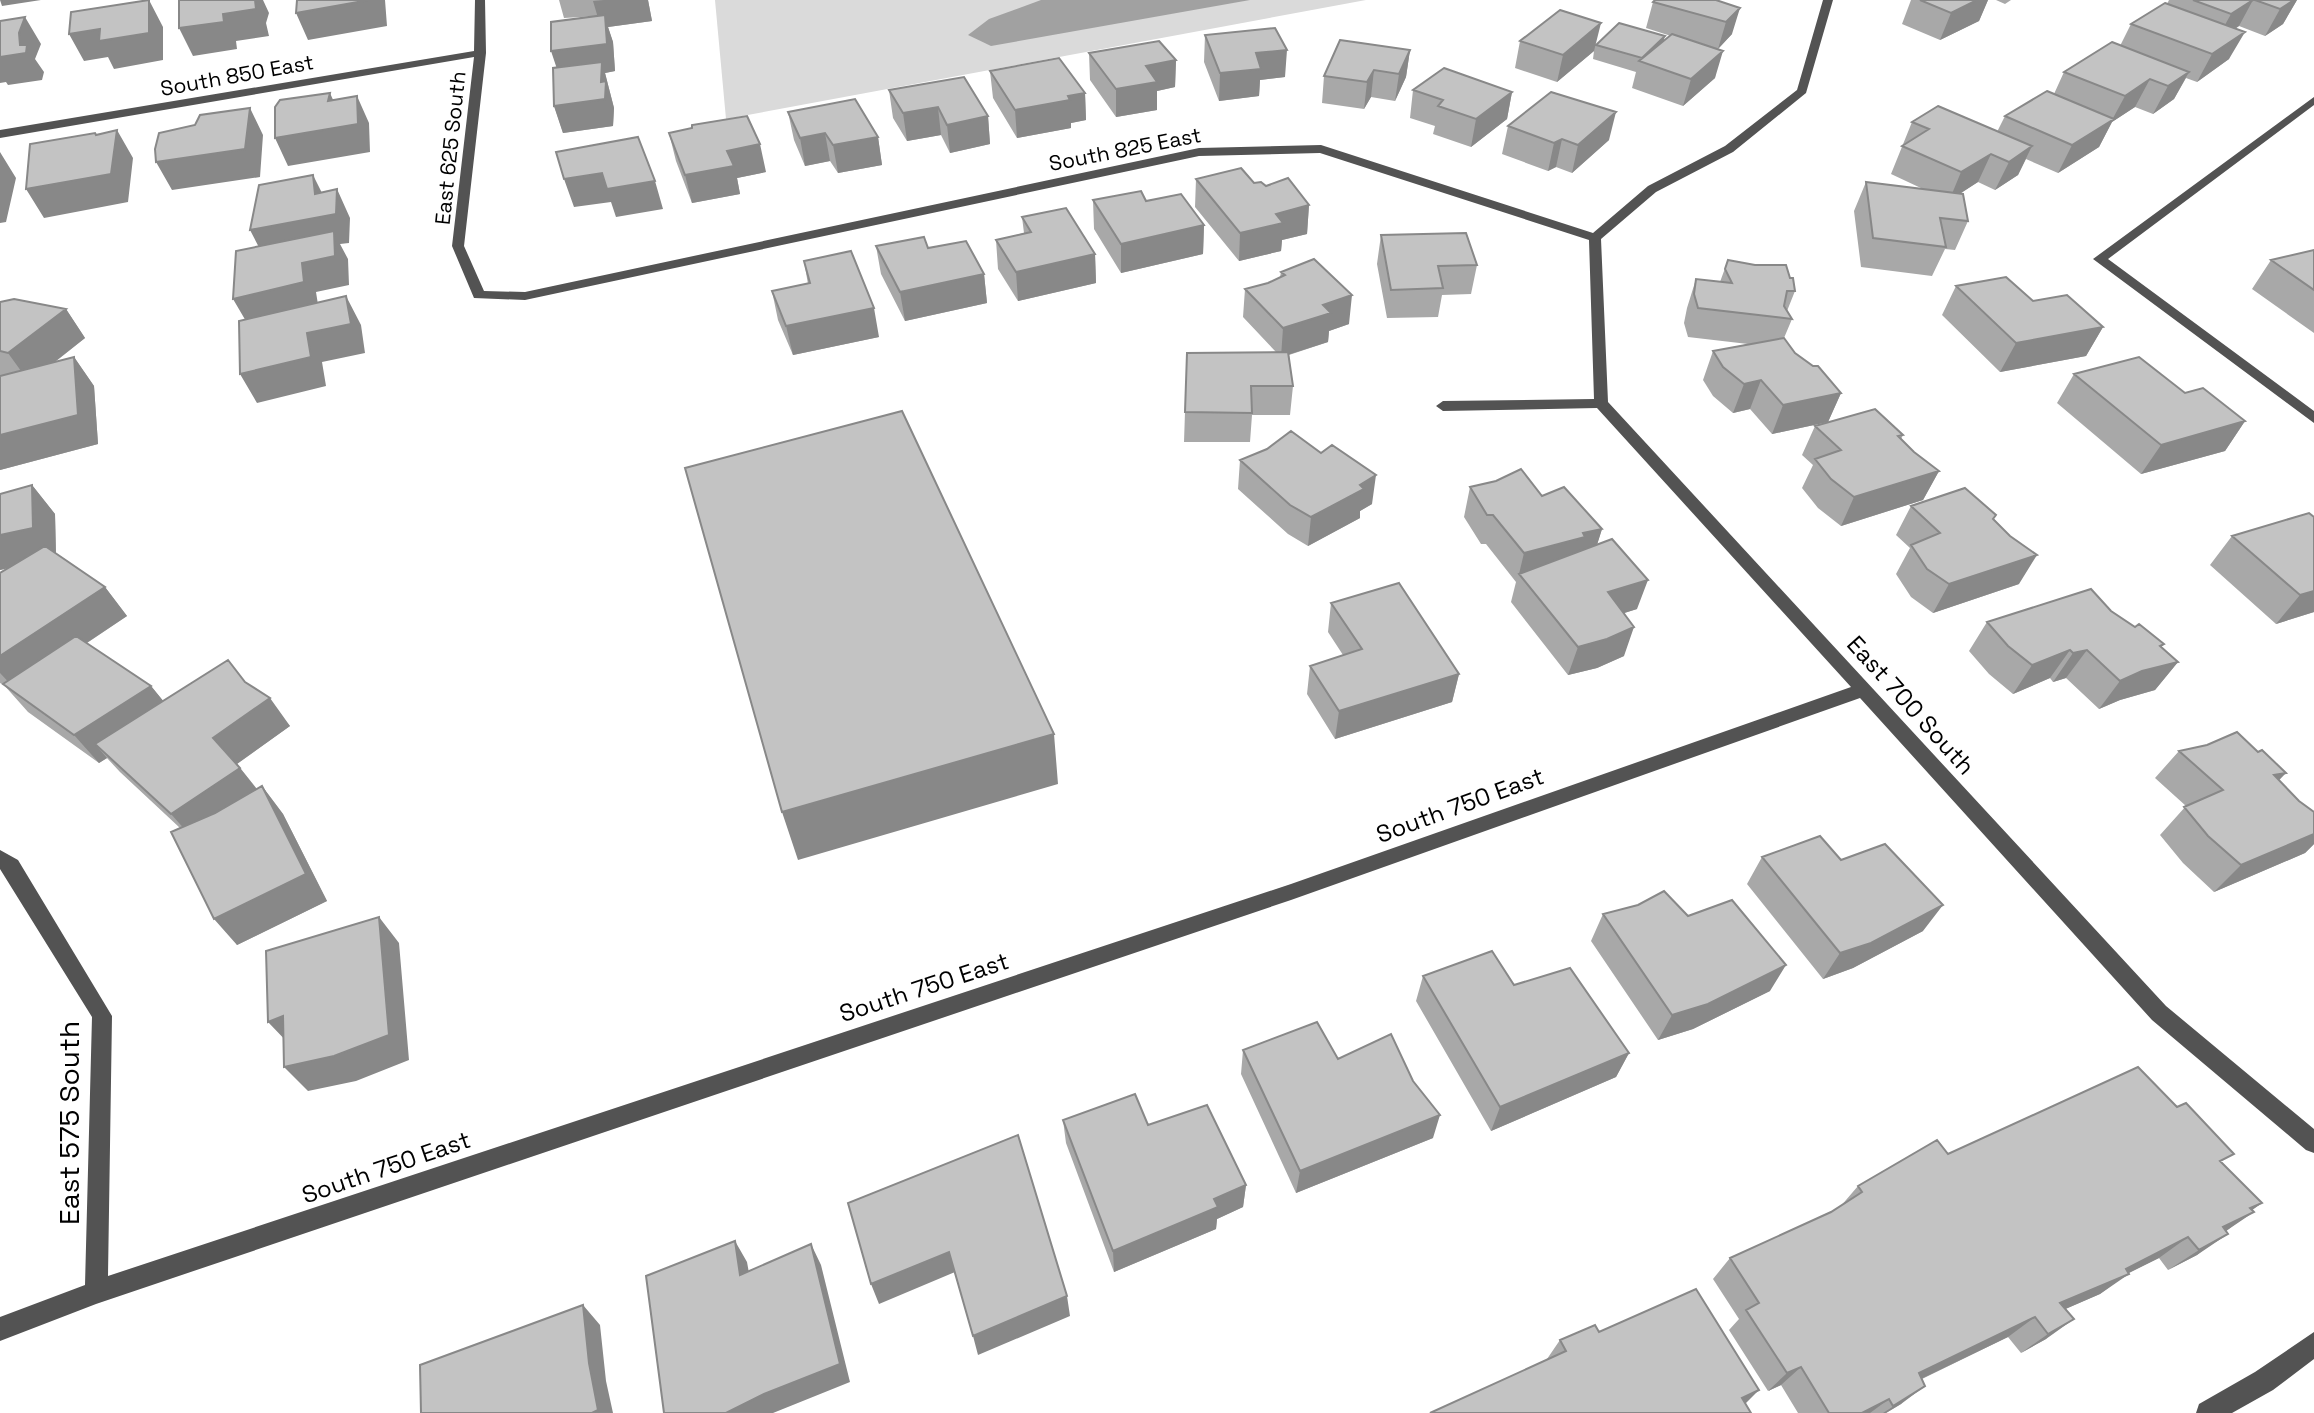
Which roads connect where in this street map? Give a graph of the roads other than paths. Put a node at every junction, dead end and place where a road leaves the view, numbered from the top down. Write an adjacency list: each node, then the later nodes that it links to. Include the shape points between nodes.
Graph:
1 (480, 0): 3 (street, East 625 South)
2 (1828, 0): 6 (street, via 1802,91 1729,149 1652,189)
3 (480, 54): 5 (street, South 850 East); 7 (street, East 625 South, via 458,246)
4 (2314, 100): 10 (street, via 2100,259)
5 (0, 134)
6 (1595, 238): 7 (street, South 825 East, via 1321,149 1199,152 525,296); 8 (street)
7 (479, 295)
8 (1601, 403): 9 (street); 11 (street, East 700 South)
9 (1443, 406)
10 (2314, 418)
11 (1863, 690): 13 (street, East 700 South, via 2160,1013); 14 (street, South 750 East, via 1291,892)
12 (0, 858): 14 (street, East 575 South, via 11,866 102,1016)
13 (2314, 1143)
14 (96, 1292): 15 (street, South 750 East)
15 (0, 1329)
16 (2314, 1344): 17 (street, via 2264,1381)
17 (2208, 1413)

